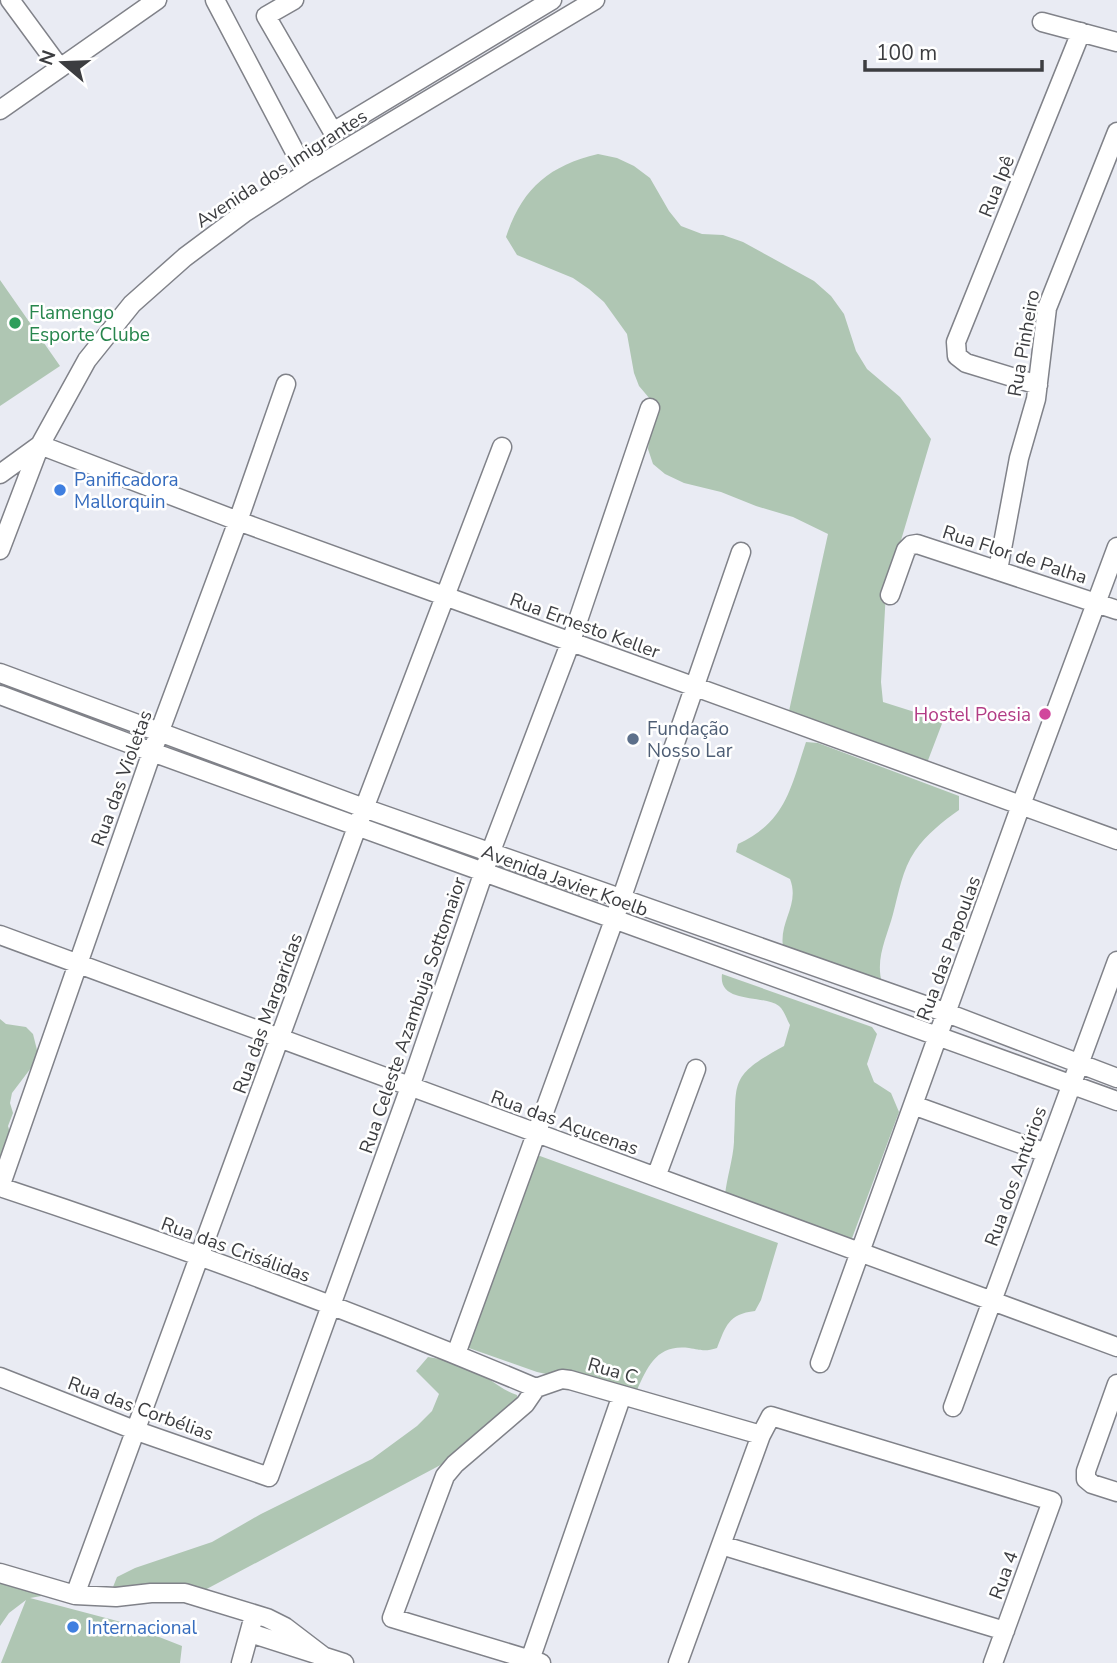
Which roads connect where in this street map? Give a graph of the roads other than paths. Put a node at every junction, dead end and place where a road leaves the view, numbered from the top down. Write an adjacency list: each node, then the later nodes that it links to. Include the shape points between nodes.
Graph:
1 (10, 0): 10 (street)
2 (157, 0): 10 (street)
3 (215, 0): 13 (street)
4 (294, 0): 5 (street, via 266,16 333,132)
5 (552, 0)
6 (595, 0): 13 (street, Avenida dos Imigrantes)
7 (1042, 22): 8 (street)
8 (1081, 32): 9 (street); 15 (street, Rua Ipê, via 956,342 957,356 966,363)
9 (1117, 42)
10 (60, 68): 11 (street)
11 (0, 110)
12 (1117, 132): 15 (street, Rua Pinheiro, via 1046,308)
13 (306, 173): 17 (street, Avenida dos Imigrantes, via 234,220 132,304 87,360)
14 (286, 384): 20 (street, Rua das Violetas)
15 (1038, 385): 24 (street, Rua Pinheiro)
16 (650, 408): 29 (street, Rua Celeste Azambuja Sottomaior)
17 (40, 445): 19 (street); 20 (street, Rua Ernesto Keller); 22 (street, Avenida dos Imigrantes)
18 (502, 447): 26 (street, Rua das Margaridas)
19 (0, 474)
20 (239, 521): 26 (street, Rua Ernesto Keller); 33 (street, Rua das Violetas)
21 (1117, 547): 27 (street, Rua das Papoulas)
22 (0, 550)
23 (741, 552): 31 (street)
24 (998, 570): 25 (street, Rua Flor de Palha, via 911,545); 27 (street, Rua Flor de Palha)
25 (890, 595)
26 (445, 596): 29 (street, Rua Ernesto Keller); 36 (street, Rua das Margaridas)
27 (1097, 603): 28 (street, Rua Flor de Palha); 35 (street, Rua das Papoulas)
28 (1117, 610)
29 (571, 642): 31 (street, Rua Ernesto Keller); 39 (street, Rua Celeste Azambuja Sottomaior)
30 (0, 673): 33 (street, Avenida Javier Koelb)
31 (695, 688): 35 (street, Rua Ernesto Keller); 41 (street)
32 (0, 695): 34 (street, Avenida Javier Koelb)
33 (160, 731): 34 (street, Rua das Violetas); 36 (street, Avenida Javier Koelb)
34 (152, 752): 37 (street, Avenida Javier Koelb); 45 (street, Rua das Violetas)
35 (1021, 805): 38 (street, Rua Ernesto Keller); 46 (street, Rua das Papoulas)
36 (364, 808): 37 (street, Rua das Margaridas); 39 (street, Avenida Javier Koelb)
37 (357, 827): 40 (street, Avenida Javier Koelb); 48 (street, Rua das Margaridas)
38 (1117, 841)
39 (491, 851): 40 (street, Rua Celeste Azambuja Sottomaior); 41 (street, Avenida Javier Koelb)
40 (484, 873): 42 (street, Avenida Javier Koelb); 53 (street, Rua Celeste Azambuja Sottomaior)
41 (622, 898): 42 (street); 46 (street, Avenida Javier Koelb)
42 (614, 920): 47 (street, Avenida Javier Koelb); 56 (street)
43 (0, 935): 45 (street, Rua das Açucenas)
44 (1117, 961): 49 (street, Rua dos Antúrios)
45 (77, 964): 48 (street, Rua das Açucenas); 59 (street, Rua das Violetas)
46 (947, 1013): 47 (street, Rua das Papoulas); 49 (street, Avenida Javier Koelb)
47 (939, 1038): 52 (street, Avenida Javier Koelb); 55 (street, Rua das Papoulas)
48 (280, 1039): 53 (street, Rua das Açucenas); 61 (street, Rua das Margaridas)
49 (1078, 1064): 51 (street, Avenida Javier Koelb); 52 (street, Rua dos Antúrios)
50 (696, 1069): 58 (street)
51 (1117, 1079)
52 (1070, 1085): 54 (street, Avenida Javier Koelb); 57 (street, Rua dos Antúrios)
53 (410, 1087): 56 (street, Rua das Açucenas); 63 (street, Rua Celeste Azambuja Sottomaior)
54 (1117, 1101)
55 (913, 1105): 57 (street); 60 (street, Rua das Papoulas)
56 (536, 1133): 58 (street, Rua das Açucenas); 65 (street)
57 (1046, 1153): 62 (street, Rua dos Antúrios)
58 (656, 1177): 60 (street, Rua das Açucenas)
59 (0, 1187): 61 (street, Rua das Crisálidas)
60 (859, 1252): 62 (street, Rua das Açucenas); 66 (street, Rua das Papoulas)
61 (201, 1257): 63 (street, Rua das Crisálidas); 72 (street, Rua das Margaridas)
62 (991, 1301): 64 (street, Rua das Açucenas); 71 (street, Rua dos Antúrios)
63 (330, 1306): 65 (street, Rua das Crisálidas); 74 (street, Rua Celeste Azambuja Sottomaior)
64 (1117, 1347)
65 (456, 1354): 69 (street)
66 (820, 1363)
67 (0, 1377): 72 (street, Rua das Corbélias)
68 (1117, 1384): 75 (street, via 1086,1471 1092,1484)
69 (536, 1388): 70 (street, Rua C, via 562,1379); 83 (street, via 526,1404 445,1476 393,1618)
70 (622, 1395): 73 (street, Rua C); 83 (street)
71 (953, 1407)
72 (137, 1431): 74 (street, Rua das Corbélias); 78 (street, Rua das Margaridas)
73 (761, 1435): 76 (street); 80 (street, Rua 4, via 768,1419 776,1416 1052,1501)
74 (269, 1477)
75 (1117, 1492)
76 (721, 1545): 80 (street); 86 (street)
77 (0, 1573): 78 (street)
78 (75, 1595): 79 (street, via 185,1593)
79 (255, 1613): 81 (street); 82 (street, via 285,1627)
80 (1005, 1631): 87 (street, Rua 4)
81 (250, 1633): 82 (street); 84 (street)
82 (323, 1656): 85 (street)
83 (535, 1661)
84 (241, 1663)
85 (344, 1663)
86 (678, 1663)
87 (993, 1663)

